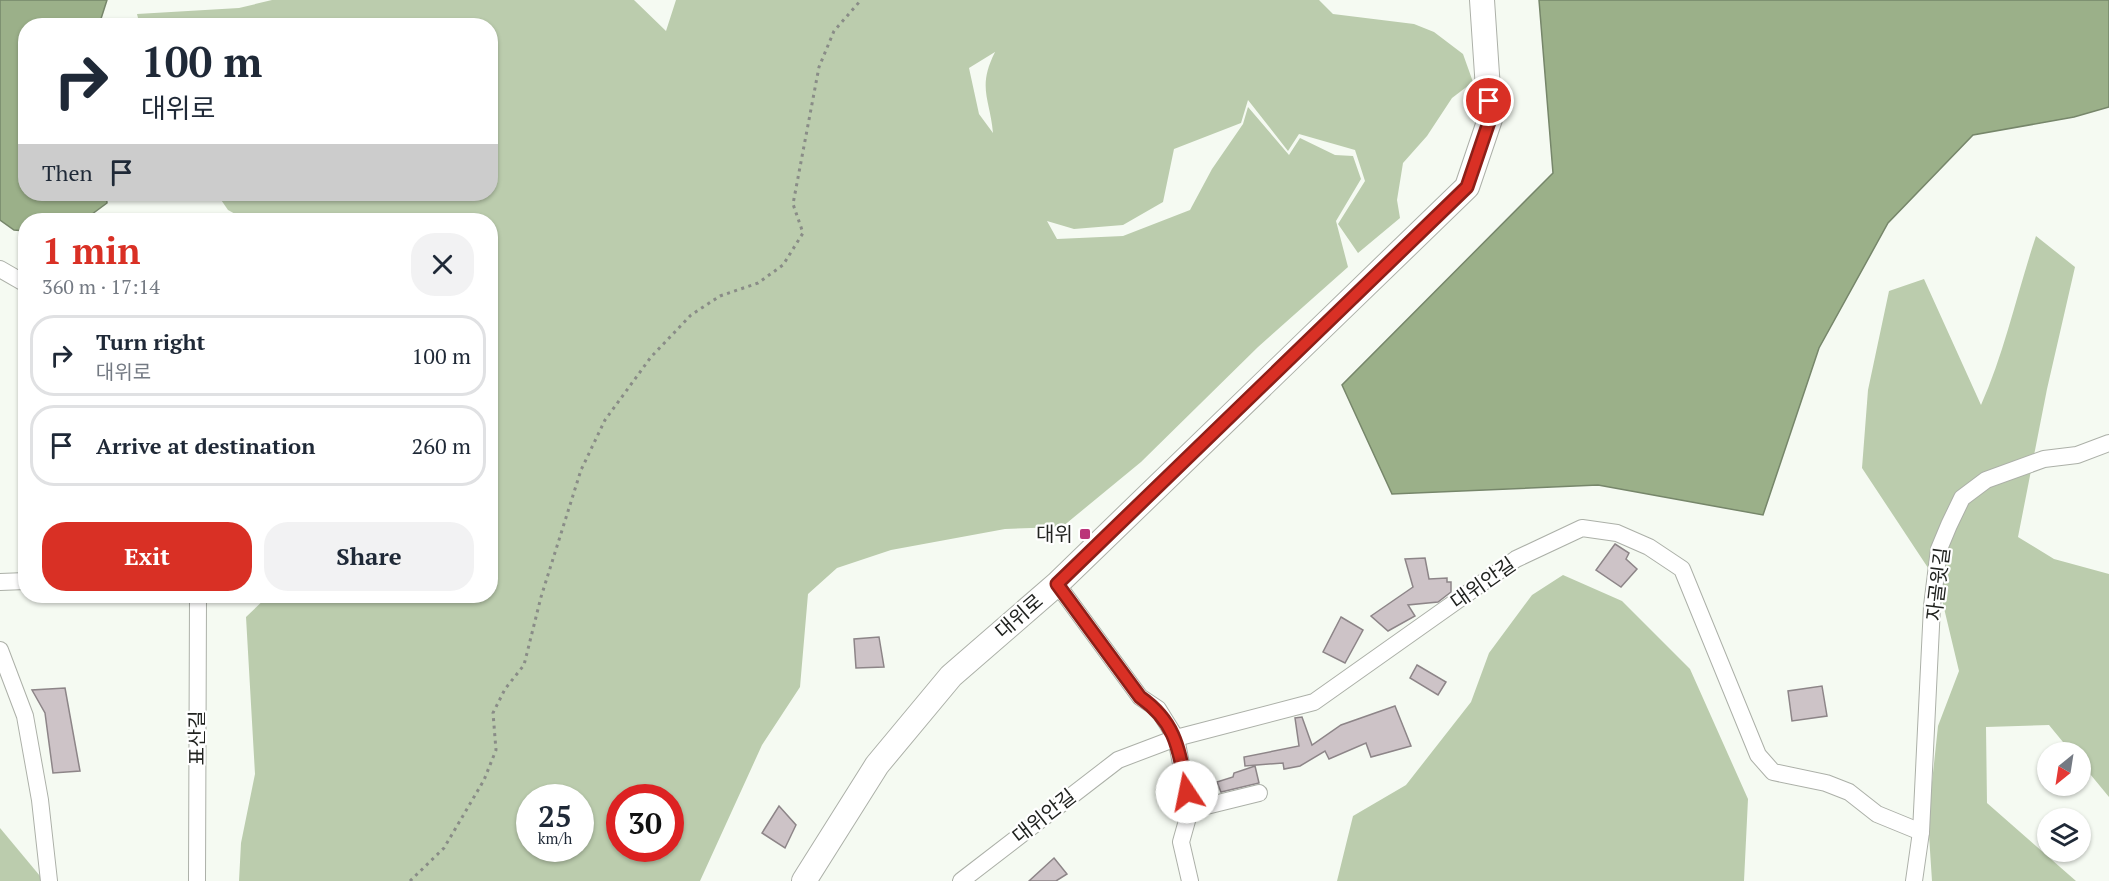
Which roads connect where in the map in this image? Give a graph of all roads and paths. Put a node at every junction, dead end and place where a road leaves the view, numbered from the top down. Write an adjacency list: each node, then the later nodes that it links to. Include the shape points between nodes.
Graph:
1 (861, 0): 17 (path, via 834,31 819,67 793,204 803,233 783,265 758,283 720,296 692,315 651,357 605,420 581,470 524,665 493,713 496,750 484,780 444,848)
2 (1482, 0): 8 (main road, 대위로, via 1490,119 1467,187)
3 (0, 269): 4 (street)
4 (18, 279)
5 (2109, 443): 14 (street, 자골윗길, via 2077,455 2044,459 1986,480 1962,498 1939,549 1932,606)
6 (18, 581): 7 (street)
7 (0, 582)
8 (1057, 584): 11 (street, via 1140,697 1158,709); 18 (main road, 대위로, via 951,676 931,699 877,765)
9 (198, 603): 16 (street, 표산길)
10 (0, 650): 15 (street, via 25,716)
11 (1176, 738): 13 (street); 14 (street, 대위안길, via 1314,702 1516,559 1582,528 1650,546 1682,569 1758,755 1773,772 1849,792 1877,814); 19 (street, 대위안길, via 1118,759)
12 (1259, 792): 13 (street)
13 (1190, 810): 20 (street, via 1182,842)
14 (1921, 832): 21 (street, 자골윗길)
15 (49, 881)
16 (197, 881)
17 (410, 881)
18 (804, 881)
19 (961, 881)
20 (1190, 881)
21 (1914, 881)

